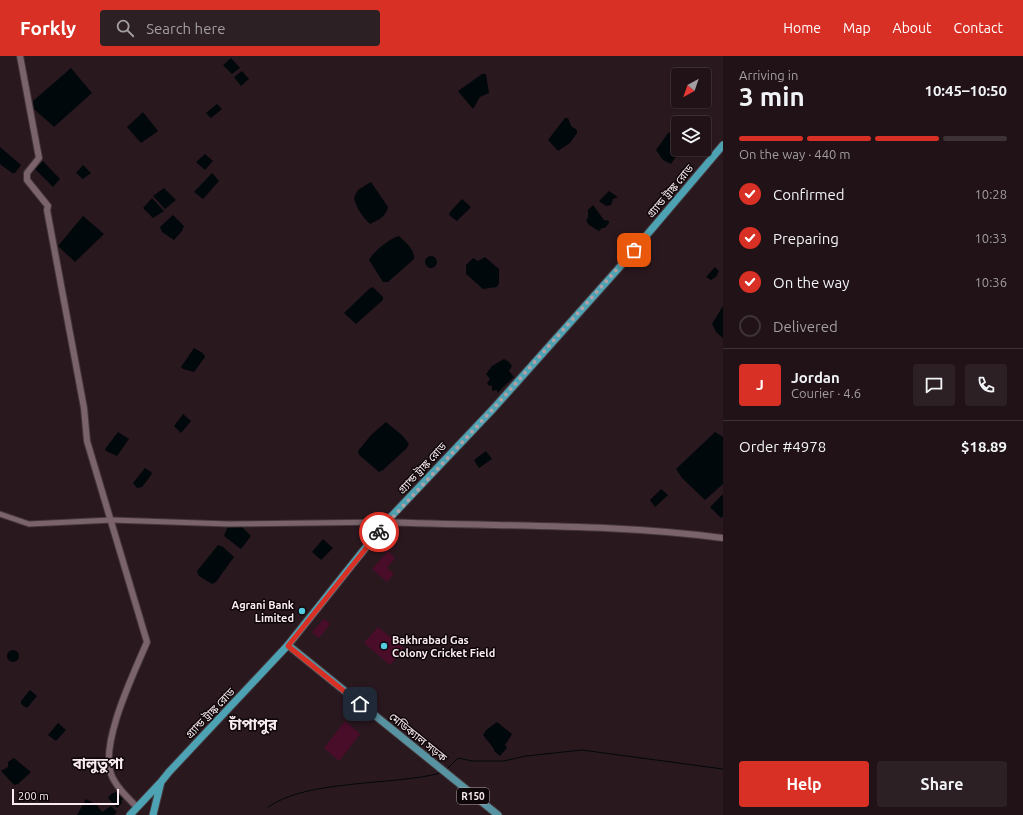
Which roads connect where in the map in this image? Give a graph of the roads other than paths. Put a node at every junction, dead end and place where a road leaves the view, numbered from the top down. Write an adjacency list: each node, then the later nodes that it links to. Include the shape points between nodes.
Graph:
1 (20, 56): 4 (main road, via 39,158 27,173 27,180 48,206 84,408 87,441)
2 (723, 145): 5 (highway, গ্র্যান্ড ট্রাঙ্ক রোড, via 614,275)
3 (0, 514): 4 (street, via 29,524)
4 (112, 520): 5 (street, via 228,524); 9 (main road, via 147,642 122,699 108,757 111,774 122,792)
5 (386, 522): 6 (main road, via 602,528); 7 (highway, গ্র্যান্ড ট্রাঙ্ক রোড)
6 (723, 538)
7 (288, 646): 8 (highway, গ্র্যান্ড ট্রাঙ্ক রোড); 12 (main road, মেডিক্যাল সড়ক / R150)
8 (161, 782): 9 (highway); 11 (highway, গ্র্যান্ড ট্রাঙ্ক রোড)
9 (137, 807): 10 (highway)
10 (130, 815)
11 (153, 815)
12 (498, 815)

